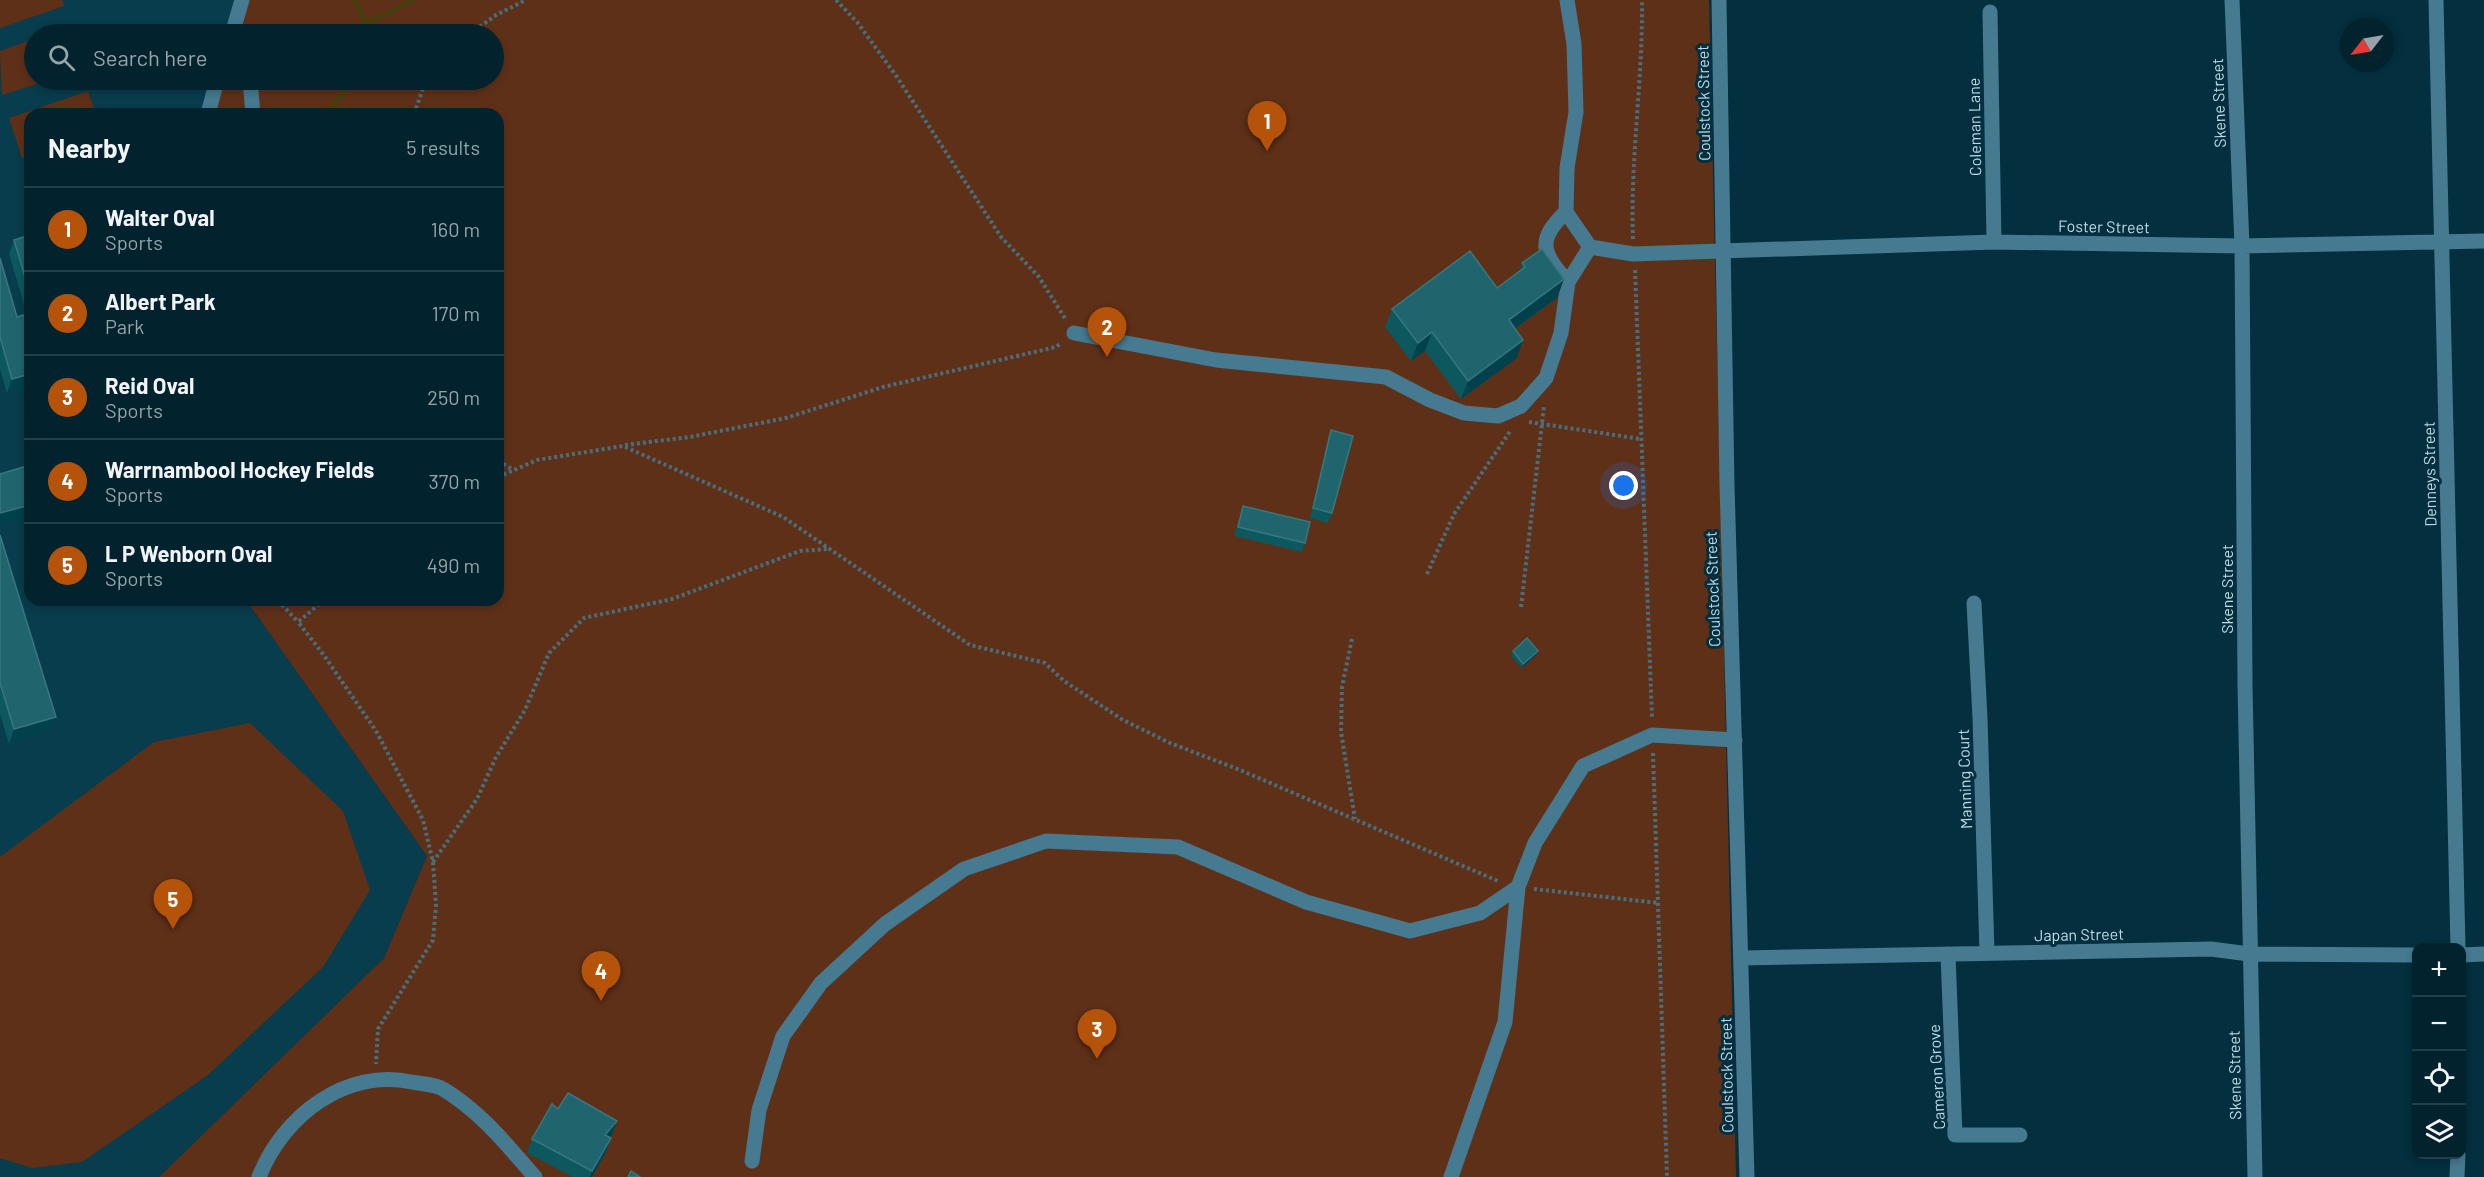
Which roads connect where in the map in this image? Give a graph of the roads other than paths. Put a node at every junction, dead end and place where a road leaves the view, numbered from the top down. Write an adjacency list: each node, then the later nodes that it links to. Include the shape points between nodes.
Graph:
1 (1567, 0): 13 (street, via 1574,44 1576,112 1567,168)
2 (1719, 0): 19 (street, Coulstock Street)
3 (2232, 0): 17 (street, Skene Street)
4 (2436, 0): 15 (street, Denneys Street)
5 (241, 4): 7 (street); 8 (street)
6 (1990, 12): 16 (street, Coleman Lane)
7 (235, 24)
8 (243, 24)
9 (214, 90): 11 (street)
10 (251, 90): 12 (street)
11 (210, 108)
12 (252, 108)
13 (1566, 212): 18 (street); 20 (street, via 1545,238 1546,253)
14 (2484, 240): 15 (street, Foster Street)
15 (2442, 241): 17 (street, Foster Street); 25 (street, Denneys Street)
16 (1994, 242): 17 (street, Foster Street); 19 (street, Foster Street)
17 (2242, 246): 28 (street, Skene Street)
18 (1590, 247): 19 (street, Foster Street, via 1633,254); 20 (street)
19 (1724, 250): 23 (street, Coulstock Street)
20 (1568, 282): 21 (street, via 1561,333 1546,378 1521,406 1498,416 1464,413 1386,377 1216,360)
21 (1074, 333)
22 (1974, 603): 26 (street, Manning Court)
23 (1735, 740): 24 (street, via 1652,735 1583,766 1535,843); 32 (street, Coulstock Street)
24 (1518, 887): 35 (street, via 1480,913 1410,931 1306,902 1178,847 1046,841 964,869 885,924 821,983 783,1036 759,1110); 38 (street, via 1505,1022)
25 (2458, 943)
26 (1987, 953): 27 (street, Japan Street); 28 (street, Japan Street, via 2211,949)
27 (1948, 954): 32 (street, Japan Street); 33 (street, Cameron Grove, via 1956,1135)
28 (2250, 954): 30 (street, Japan Street); 40 (street, Skene Street)
29 (2484, 954): 31 (street)
30 (2412, 955)
31 (2466, 955)
32 (1742, 958): 39 (street, Coulstock Street)
33 (2020, 1135)
34 (2458, 1159): 41 (street)
35 (752, 1161)
36 (259, 1177): 37 (street, via 266,1159 293,1124 320,1099 341,1088 375,1079 405,1080 441,1088 473,1111)
37 (535, 1177)
38 (1451, 1177)
39 (1747, 1177)
40 (2255, 1177)
41 (2457, 1177)

